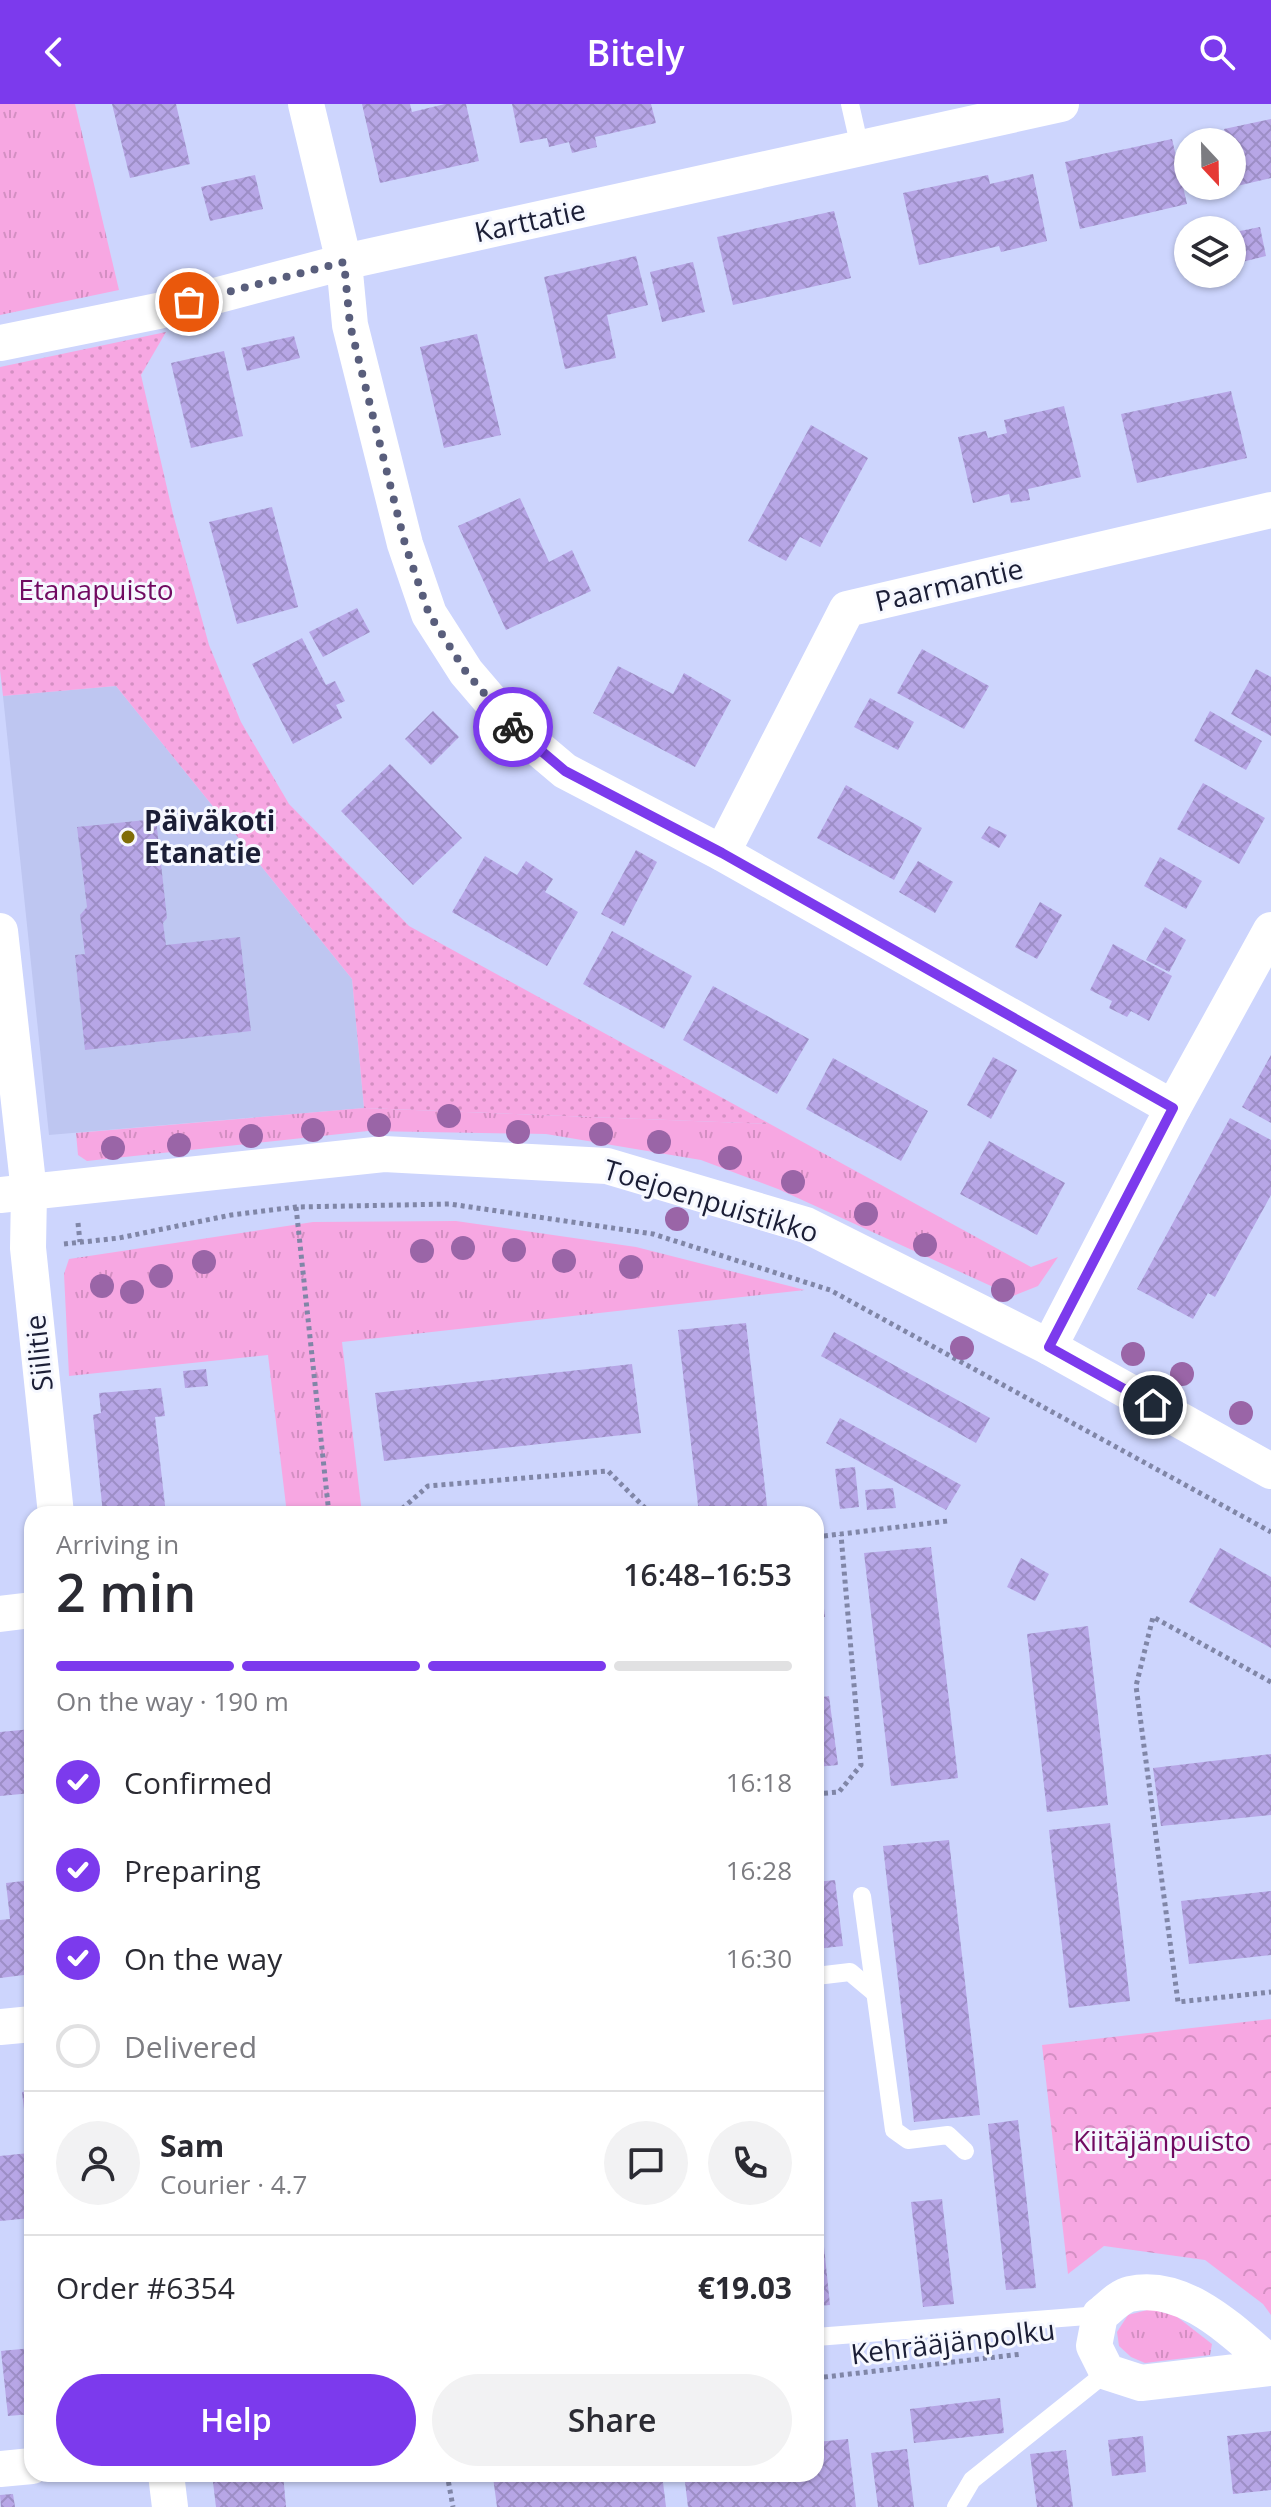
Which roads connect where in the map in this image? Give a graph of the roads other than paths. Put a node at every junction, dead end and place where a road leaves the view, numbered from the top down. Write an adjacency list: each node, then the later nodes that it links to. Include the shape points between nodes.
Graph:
1 (306, 104): 5 (street)
2 (850, 104): 4 (lane)
3 (1061, 104): 4 (street, Karttatie)
4 (860, 148): 5 (street, Karttatie)
5 (344, 262): 6 (street, Karttatie, via 158,311); 8 (street, via 350,325 405,544 429,614 466,672 514,728 565,771)
6 (0, 343)
7 (1271, 510): 8 (street, Paarmantie, via 847,609)
8 (722, 853): 11 (street)
9 (1271, 930): 11 (street)
10 (0, 931): 12 (street, Siilitie)
11 (1173, 1108): 13 (street)
12 (15, 1194): 13 (street, Toejoenpuistikko, via 384,1154 607,1166 806,1225); 15 (street, Siilitie, via 28,1248)
13 (1049, 1347): 14 (street, Toejoenpuistikko)
14 (1271, 1471)
15 (55, 1506)
16 (24, 1611): 17 (street)
17 (0, 1614)
18 (862, 1896): 20 (lane)
19 (824, 1975): 20 (lane, via 850,1972)
20 (875, 1993): 23 (lane, via 894,2130 908,2140 948,2135)
21 (24, 2025): 22 (street)
22 (0, 2027)
23 (965, 2151)
24 (1100, 2315): 25 (lane); 26 (street, via 1128,2294 1170,2293 1222,2323); 27 (street, via 1094,2346)
25 (824, 2336)
26 (1271, 2366): 27 (street, via 1141,2383)
27 (1107, 2372): 32 (lane, via 972,2480)
28 (24, 2467): 29 (street)
29 (0, 2469)
30 (167, 2482): 31 (street)
31 (170, 2507)
32 (956, 2507)

